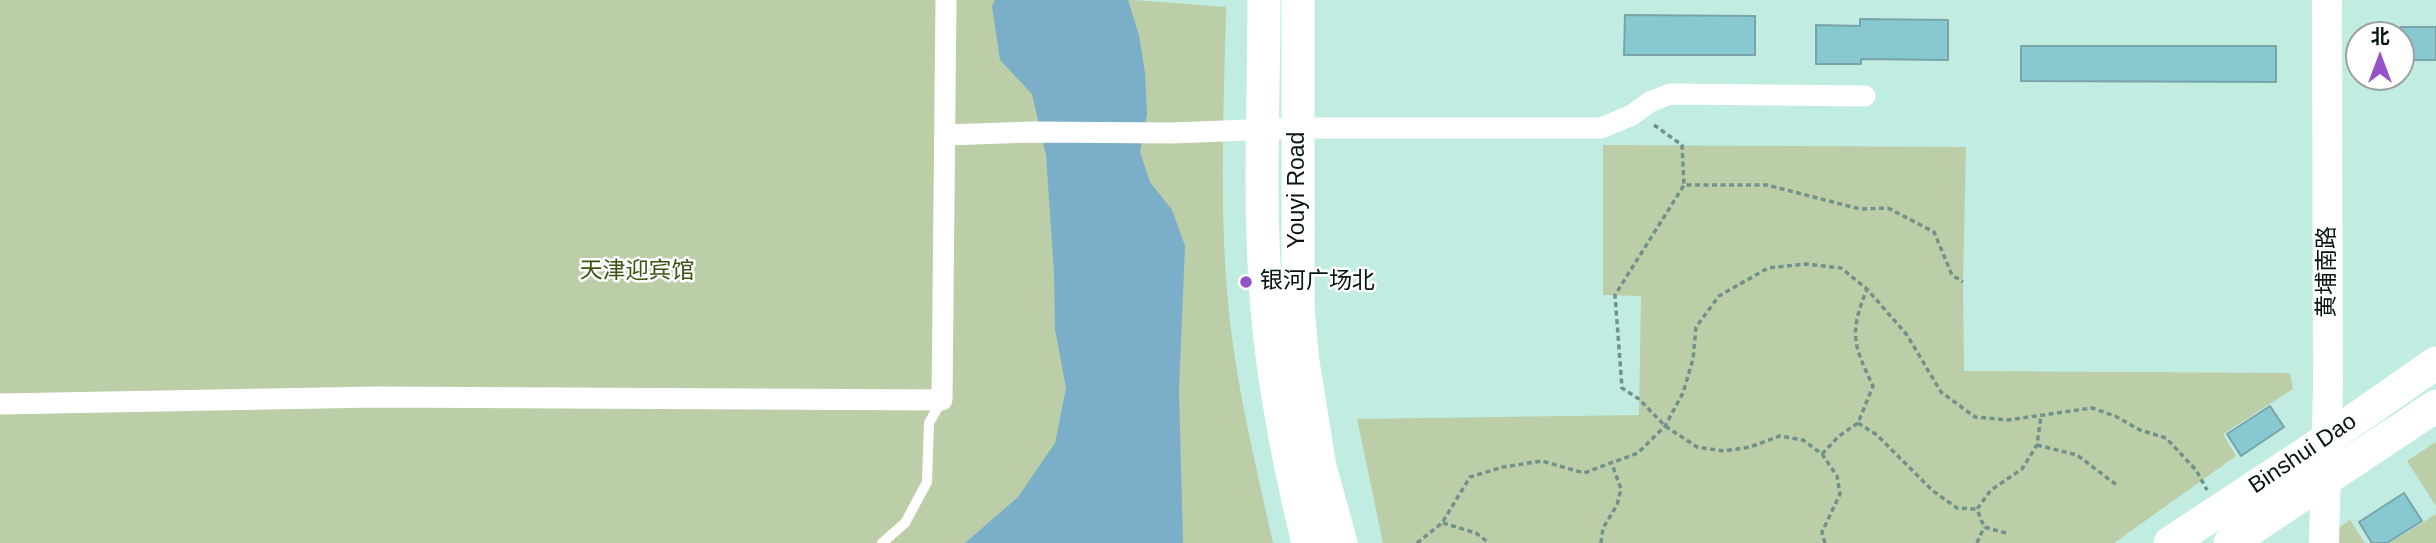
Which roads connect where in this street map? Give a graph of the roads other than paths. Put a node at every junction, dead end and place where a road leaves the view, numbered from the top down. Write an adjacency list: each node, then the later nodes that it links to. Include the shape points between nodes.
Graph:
1 (946, 0): 9 (street)
2 (1264, 0): 8 (main road, Youyi Road)
3 (1298, 0): 7 (main road, Youyi Road)
4 (2314, 0): 14 (street, 黄埔南路)
5 (2327, 0): 14 (street, 黄埔南路)
6 (1865, 96): 7 (street, via 1670,94 1601,128)
7 (1298, 128): 8 (street); 18 (main road, Youyi Road, via 1298,308 1303,362 1320,467)
8 (1264, 129): 9 (street); 17 (main road, Youyi Road, via 1270,334 1286,452)
9 (946, 135): 11 (street)
10 (2436, 363): 14 (main road, Binshui Dao)
11 (942, 400): 12 (street, via 376,397); 16 (lane, via 929,423 927,482 905,523)
12 (0, 404)
13 (2436, 406): 15 (main road, Binshui Dao)
14 (2319, 444): 15 (street, 黄埔南路); 19 (main road, Binshui Dao)
15 (2318, 485): 20 (main road, Binshui Dao); 21 (street, 黄埔南路); 22 (street, 黄埔南路)
16 (883, 543)
17 (1308, 543)
18 (1340, 543)
19 (2169, 543)
20 (2230, 543)
21 (2309, 543)
22 (2324, 543)

